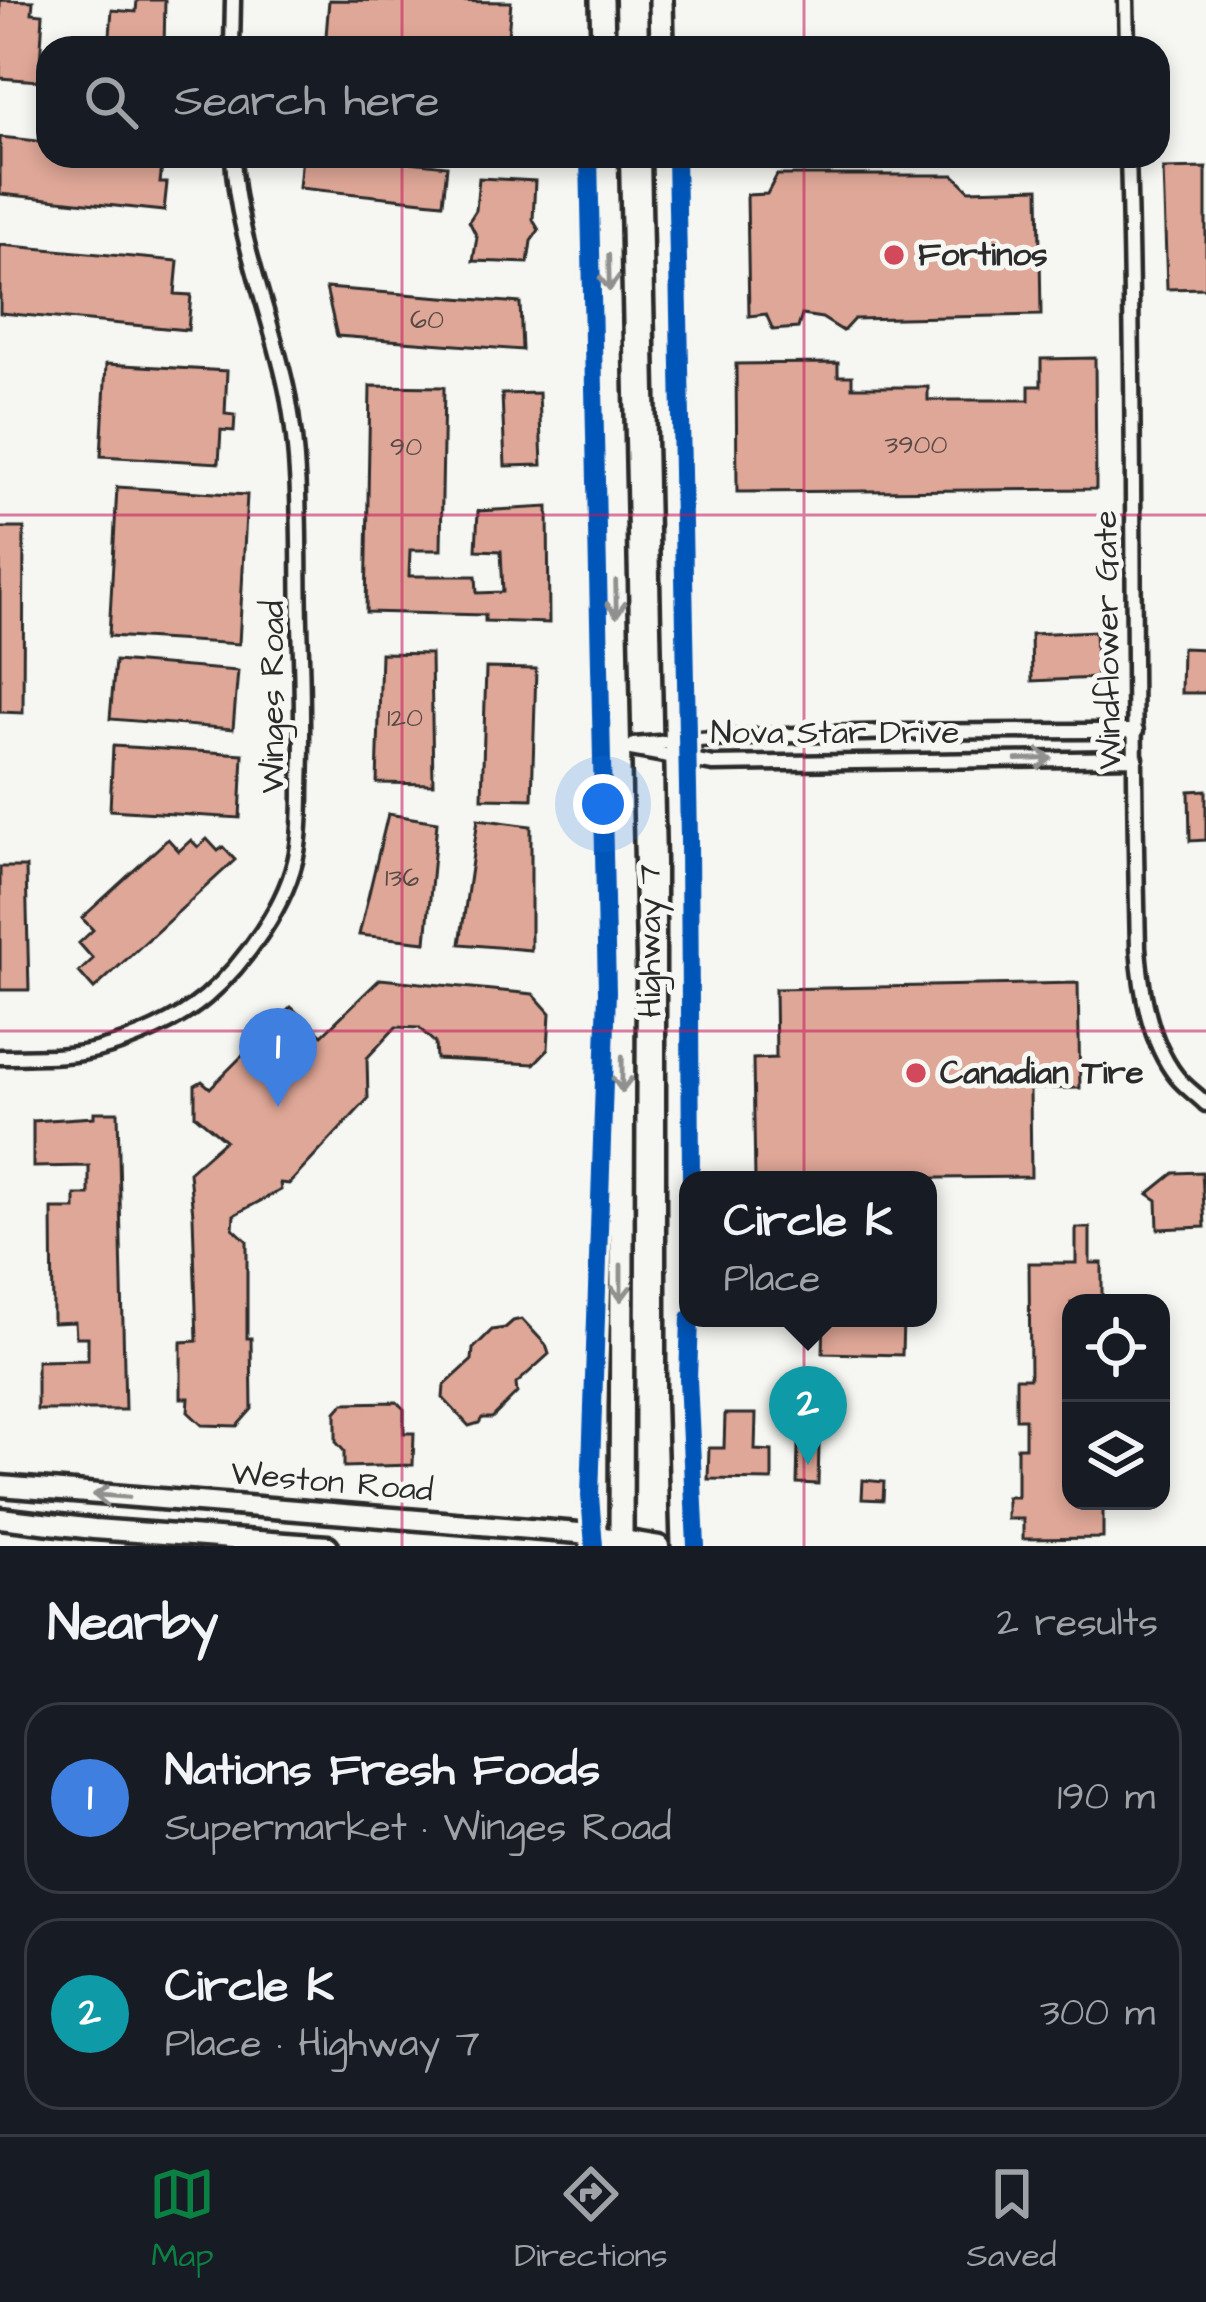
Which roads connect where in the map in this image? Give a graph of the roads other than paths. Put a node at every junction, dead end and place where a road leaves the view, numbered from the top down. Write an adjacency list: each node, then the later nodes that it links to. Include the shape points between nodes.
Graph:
1 (233, 0): 5 (street)
2 (602, 0): 6 (main road)
3 (661, 0): 7 (main road)
4 (1126, 0): 8 (street)
5 (232, 36)
6 (603, 36)
7 (662, 36)
8 (1127, 36)
9 (235, 168): 17 (street, Winges Road, via 294,440 302,678 297,853 247,953 188,1010 100,1049)
10 (606, 168): 14 (main road, Highway 7, one-way to 14)
11 (664, 168): 15 (main road, Highway 7)
12 (1128, 168): 13 (street, Windflower Gate)
13 (1136, 731): 15 (street, Nova Star Drive, via 841,733); 16 (street, Windflower Gate)
14 (620, 747): 15 (street, Nova Star Drive); 23 (main road, Highway 7, one-way to 23)
15 (677, 750): 16 (street, Nova Star Drive, one-way to 16, via 713,764); 19 (main road, Highway 7)
16 (1136, 758): 18 (street, Windflower Gate, via 1141,986 1168,1061)
17 (0, 1057)
18 (1206, 1104)
19 (680, 1171)
20 (679, 1327): 26 (main road, Highway 7)
21 (0, 1486): 23 (main road, Weston Road, one-way to 21)
22 (0, 1518): 24 (main road, Weston Road)
23 (621, 1542): 25 (main road, Weston Road)
24 (328, 1546)
25 (658, 1546)
26 (683, 1546)

